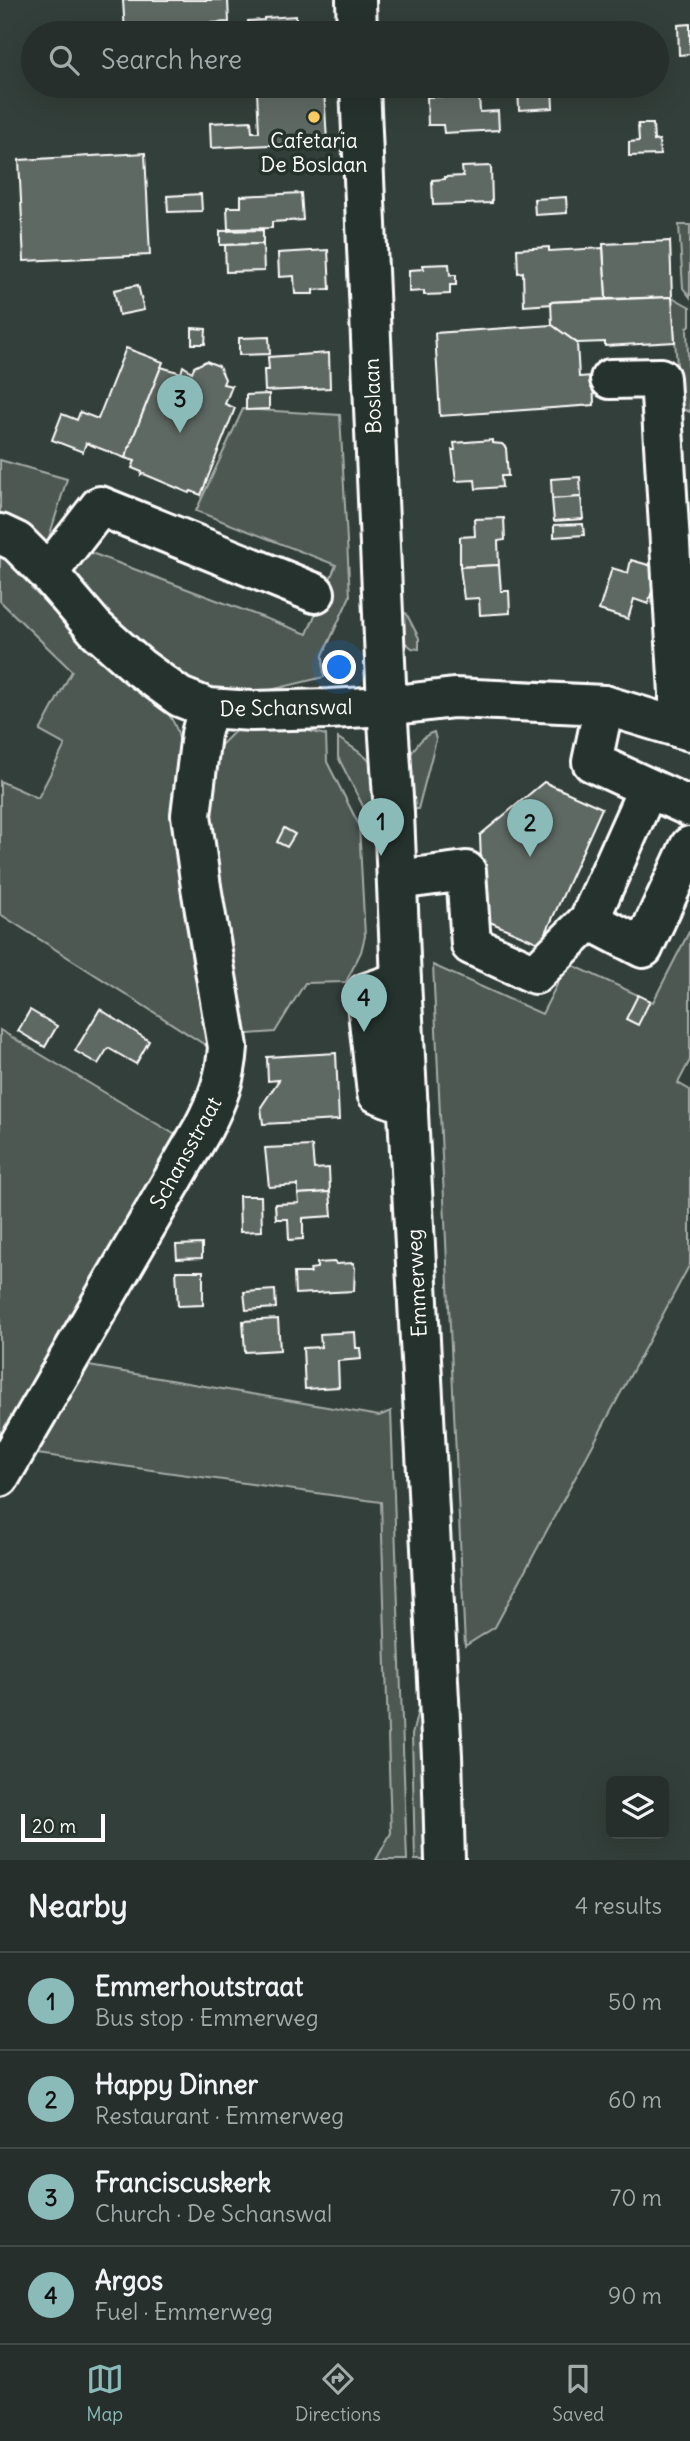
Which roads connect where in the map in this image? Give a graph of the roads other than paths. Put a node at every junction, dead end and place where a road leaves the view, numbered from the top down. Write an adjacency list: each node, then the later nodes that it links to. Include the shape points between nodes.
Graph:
1 (356, 0): 2 (main road)
2 (357, 21)
3 (361, 98): 9 (main road, Boslaan)
4 (610, 379): 11 (main road, via 660,378)
5 (0, 534): 6 (main road, De Schanswal, via 17,542)
6 (48, 573): 7 (main road, via 100,506); 10 (main road, De Schanswal, via 95,628 139,667 180,697)
7 (315, 593)
8 (604, 705): 9 (main road, De Schanswal, via 454,698); 11 (main road, De Schanswal); 12 (main road, via 592,762)
9 (387, 706): 10 (main road, De Schanswal, via 253,711); 15 (main road, Emmerweg)
10 (208, 708): 17 (main road, Schansstraat, via 191,815 228,1047 226,1072 203,1128)
11 (684, 730)
12 (648, 788): 13 (main road); 16 (main road)
13 (690, 807)
14 (690, 846): 16 (main road, via 643,948)
15 (397, 880): 16 (main road, via 466,871 471,945 535,974); 18 (main road, Emmerweg)
16 (589, 920)
17 (0, 1477)
18 (445, 1860)

